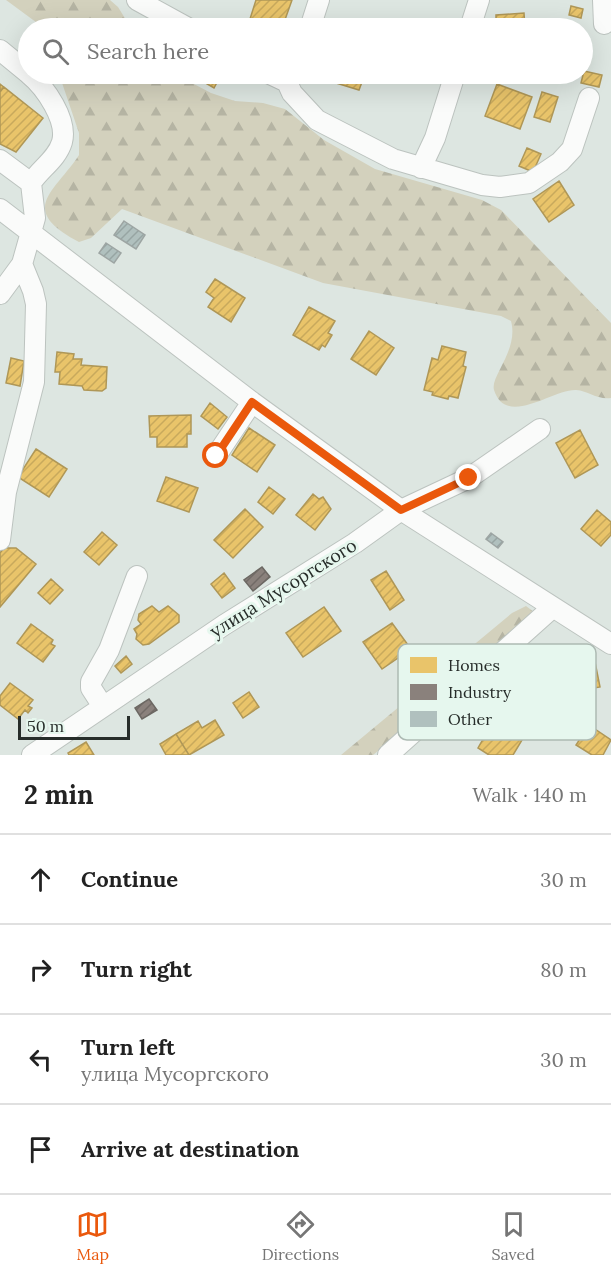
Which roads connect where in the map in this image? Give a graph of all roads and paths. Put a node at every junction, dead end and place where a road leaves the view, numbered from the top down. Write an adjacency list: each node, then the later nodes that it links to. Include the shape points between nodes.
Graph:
1 (138, 0): 5 (street)
2 (320, 0): 6 (street)
3 (479, 0): 7 (street)
4 (603, 0): 8 (street)
5 (170, 18)
6 (314, 18)
7 (473, 18)
8 (604, 24)
9 (0, 50): 10 (street)
10 (18, 64)
11 (41, 84): 17 (street, via 63,128 62,143)
12 (287, 84): 16 (street, via 317,120 393,159)
13 (452, 84): 16 (street)
14 (590, 98): 16 (street, via 572,149 529,183 482,185)
15 (0, 160): 17 (street)
16 (421, 168)
17 (31, 183): 19 (street, via 35,202)
18 (0, 209): 19 (street)
19 (32, 235): 20 (street); 22 (street)
20 (22, 264): 21 (street); 25 (street, via 36,304 34,382)
21 (0, 294)
22 (252, 402): 24 (street); 26 (street)
23 (540, 429): 26 (street, улица Мусоргского, via 469,478)
24 (216, 456)
25 (2, 502): 27 (street)
26 (401, 510): 29 (street); 32 (street, улица Мусоргского)
27 (0, 540)
28 (137, 576): 32 (street, via 109,650 91,682)
29 (552, 608): 30 (street); 31 (street)
30 (512, 644)
31 (611, 644)
32 (102, 705): 34 (street, улица Мусоргского)
33 (405, 740): 35 (street)
34 (32, 755)
35 (388, 755)

